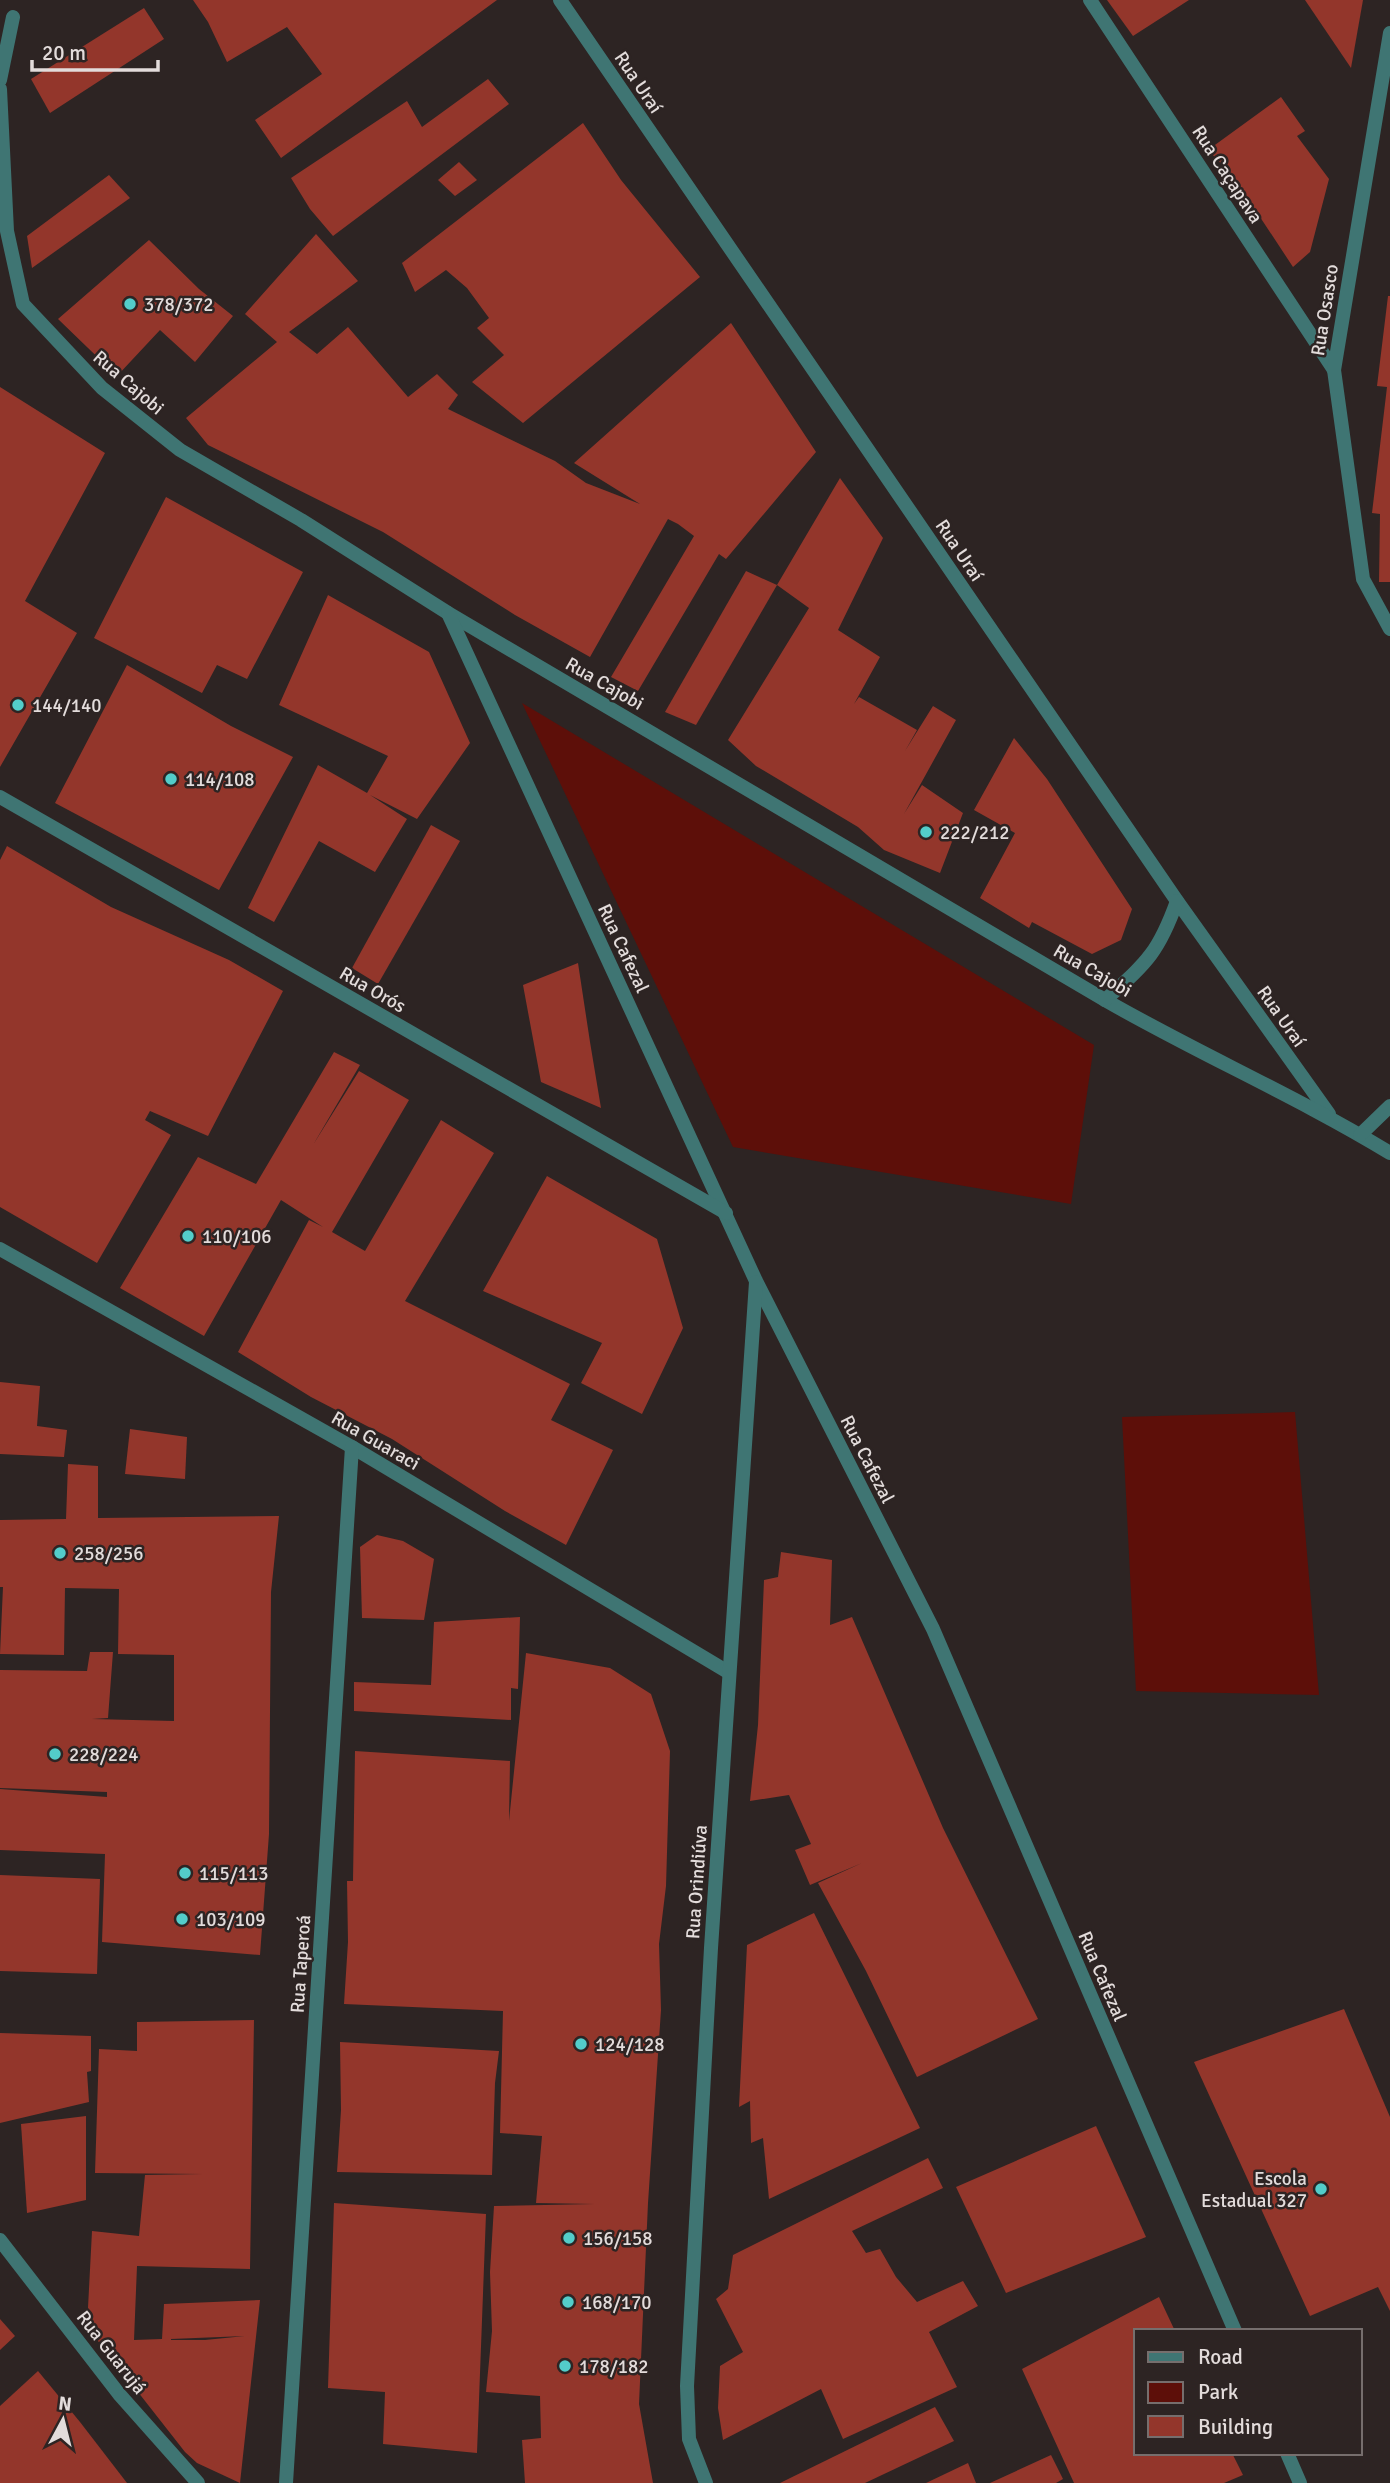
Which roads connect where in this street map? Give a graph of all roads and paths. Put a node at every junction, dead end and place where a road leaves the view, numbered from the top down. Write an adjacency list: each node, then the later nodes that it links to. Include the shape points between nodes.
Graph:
1 (560, 0): 11 (street, Rua Uraí)
2 (1090, 0): 7 (street, Rua Caçapava)
3 (13, 18): 5 (street)
4 (1390, 33): 7 (street, Rua Osasco)
5 (0, 80)
6 (0, 89): 8 (street, Rua Cajobi, via 6,231 23,304 102,388 180,450)
7 (1334, 370): 9 (street, Rua Osasco, via 1363,579)
8 (448, 613): 12 (street, Rua Cajobi); 17 (street, Rua Cafezal)
9 (1390, 629)
10 (0, 797): 17 (street, Rua Orós)
11 (1177, 901): 12 (street, via 1163,940 1145,964); 14 (street, Rua Uraí)
12 (1105, 1000): 14 (street, Rua Cajobi)
13 (1390, 1106): 15 (street)
14 (1331, 1118): 15 (street, Rua Cajobi)
15 (1360, 1135): 16 (street, Rua Cajobi)
16 (1390, 1153)
17 (726, 1213): 19 (street, Rua Cafezal)
18 (0, 1249): 20 (street, Rua Guaraci)
19 (756, 1281): 21 (street, Rua Orindiúva); 23 (street, Rua Cafezal, via 933,1629)
20 (352, 1447): 21 (street, Rua Guaraci); 26 (street, Rua Taperoá)
21 (729, 1672): 27 (street, Rua Orindiúva, via 687,2386 689,2439)
22 (0, 2240): 25 (street, Rua Guarujá, via 119,2394)
23 (1234, 2329)
24 (1288, 2455): 28 (street)
25 (198, 2483)
26 (286, 2483)
27 (706, 2483)
28 (1300, 2483)

